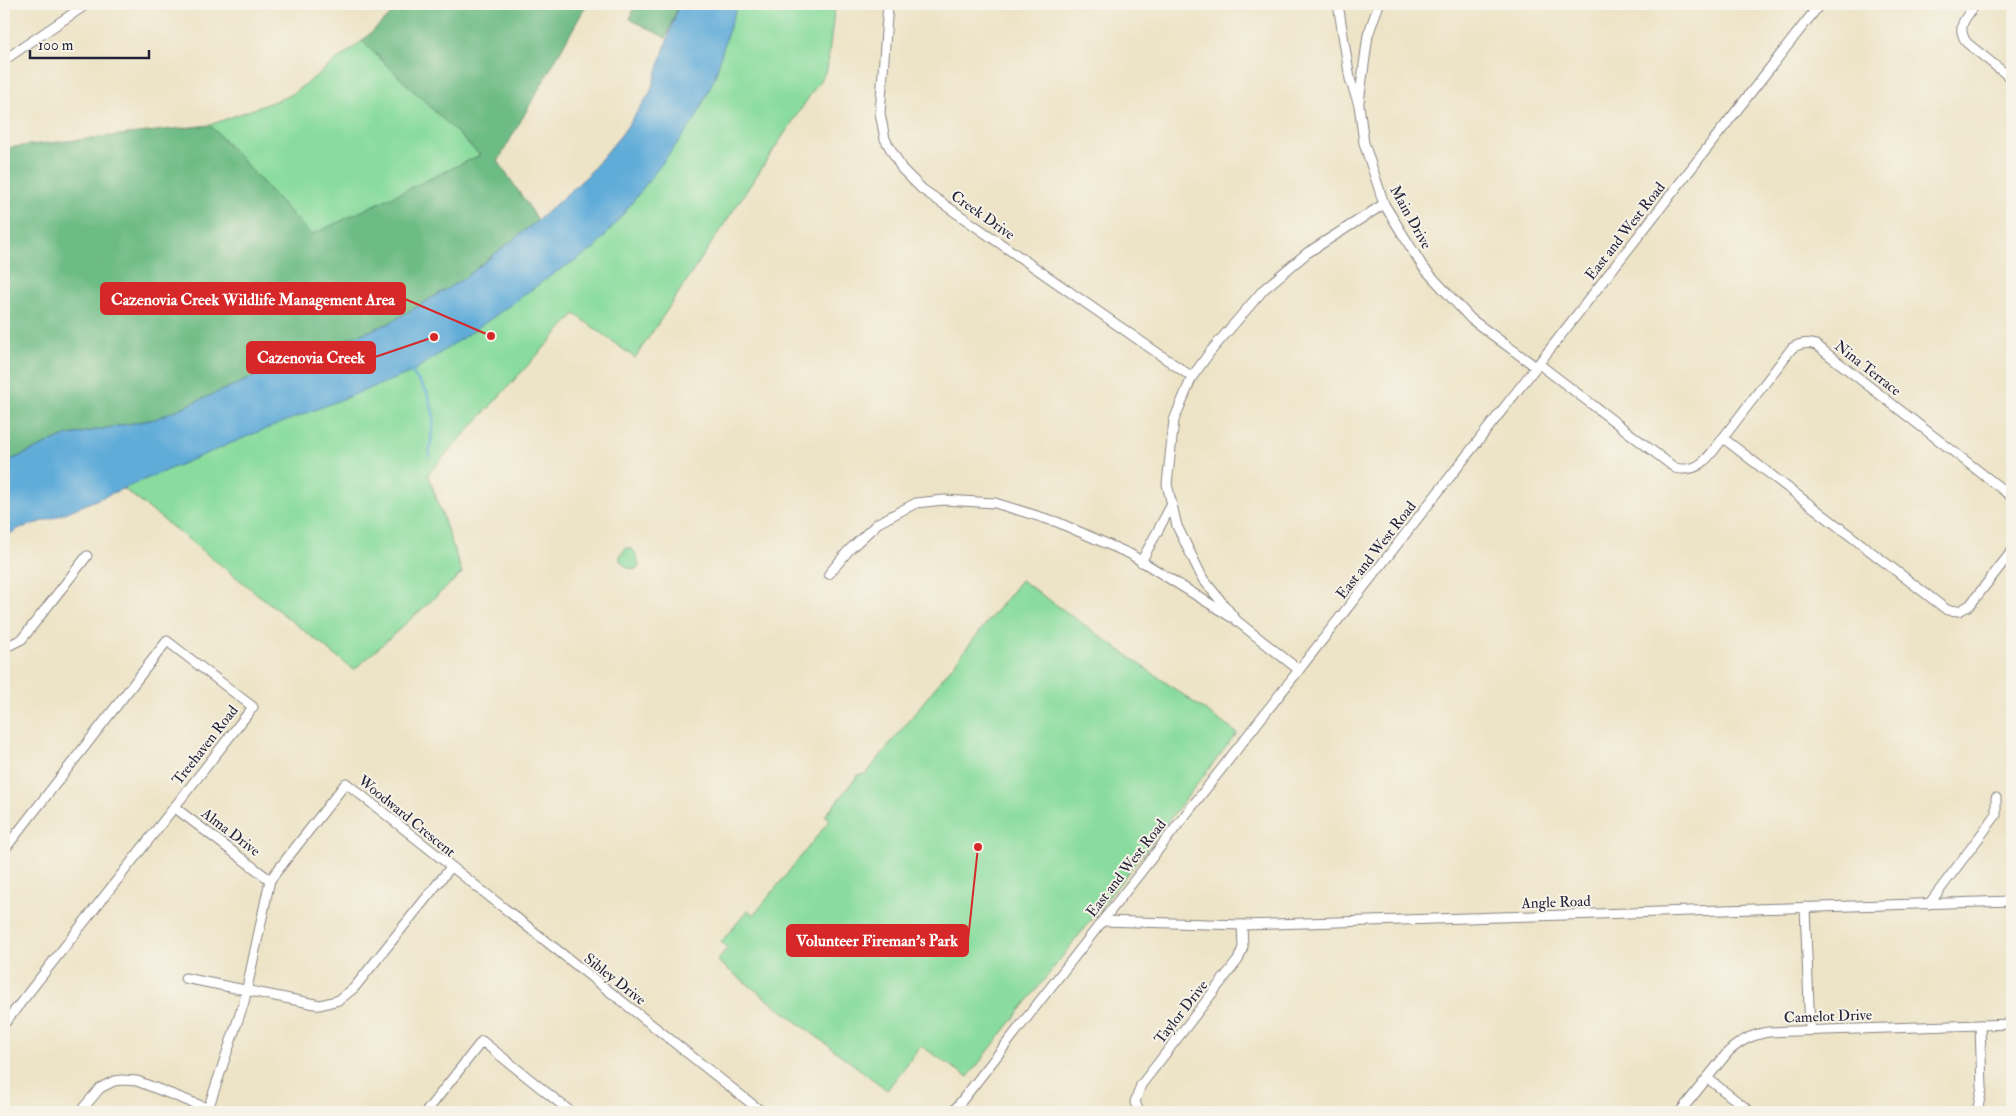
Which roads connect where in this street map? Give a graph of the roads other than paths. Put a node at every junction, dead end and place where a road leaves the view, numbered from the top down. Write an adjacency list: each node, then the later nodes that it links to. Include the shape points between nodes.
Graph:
1 (87, 4): 7 (street)
2 (888, 4): 12 (street, Creek Drive, via 880,113 885,139 902,169 922,190)
3 (1338, 4): 9 (street, Main Drive, via 1350,79)
4 (1379, 4): 9 (street, via 1368,36)
5 (1820, 4): 11 (street, East and West Road)
6 (1976, 4): 8 (street, via 1963,20 1963,38)
7 (4, 60)
8 (2012, 79)
9 (1358, 105): 10 (street, Main Drive, via 1364,143)
10 (1384, 204): 11 (street, Main Drive, via 1423,267 1471,319); 12 (street, via 1307,253 1264,289)
11 (1537, 366): 13 (street, Nina Terrace, via 1675,468 1697,467); 22 (street, East and West Road)
12 (1192, 377): 15 (street, via 1174,420 1167,484)
13 (1723, 438): 14 (street, Nina Terrace, via 1792,348 1810,343); 16 (street, via 1947,610 1959,612 1970,605)
14 (2012, 497)
15 (1172, 504): 18 (street); 20 (street, via 1177,526 1203,579)
16 (2012, 551)
17 (87, 556): 21 (street, via 22,639)
18 (1142, 562): 19 (street, via 1057,522 995,503 944,500 916,503 878,523); 20 (street)
19 (829, 574)
20 (1237, 621): 22 (street)
21 (4, 648)
22 (1299, 670): 31 (street, East and West Road)
23 (1996, 798): 29 (street, via 1996,815)
24 (174, 807): 25 (street, Treehaven Road, via 253,707 167,641); 27 (street, Alma Drive); 35 (street, Treehaven Road)
25 (4, 850)
26 (451, 867): 27 (street, Woodward Crescent, via 346,783); 34 (street, Woodward Crescent, via 354,988 339,1000 320,1005); 44 (street, Sibley Drive)
27 (270, 880): 34 (street, Woodward Crescent)
28 (2012, 901): 29 (street, Angle Road)
29 (1929, 904): 30 (street, Angle Road)
30 (1805, 907): 32 (street, Angle Road); 38 (street)
31 (1102, 922): 32 (street, Angle Road); 45 (street, East and West Road)
32 (1242, 925): 46 (street, Taylor Drive, via 1243,947 1238,960 1141,1085 1135,1102)
33 (185, 978): 34 (street)
34 (246, 990): 40 (street, Woodward Crescent)
35 (4, 1024)
36 (2012, 1024): 37 (street, Camelot Drive)
37 (1980, 1025): 38 (street, Camelot Drive); 49 (street, via 1982,1088)
38 (1810, 1030): 39 (street, Camelot Drive, via 1768,1032 1746,1038 1728,1052)
39 (1707, 1078): 47 (street, Camelot Drive); 48 (street)
40 (213, 1110): 41 (street, via 137,1081 122,1080 100,1088)
41 (80, 1112)
42 (426, 1112): 43 (street, via 482,1041)
43 (571, 1112)
44 (762, 1112)
45 (953, 1112)
46 (1139, 1112)
47 (1680, 1112)
48 (1751, 1112)
49 (1977, 1112)

